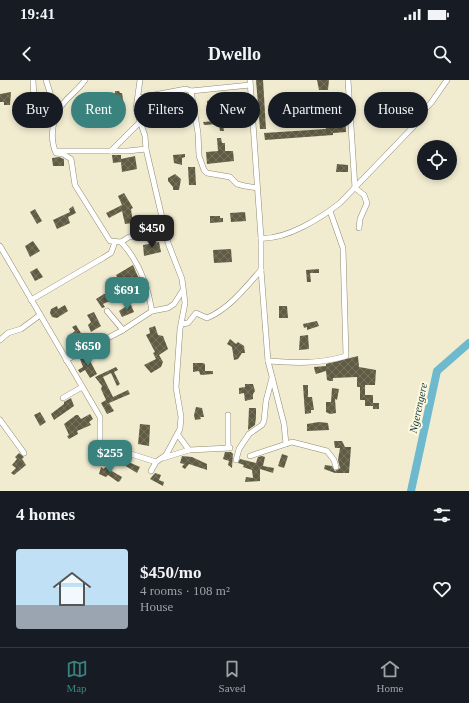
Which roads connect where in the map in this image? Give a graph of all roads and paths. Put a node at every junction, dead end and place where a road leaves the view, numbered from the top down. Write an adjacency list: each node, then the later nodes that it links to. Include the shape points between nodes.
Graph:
1 (33, 80): 9 (street)
2 (46, 80): 10 (street)
3 (85, 80): 13 (street, via 80,89)
4 (140, 80): 11 (street)
5 (348, 80): 21 (street)
6 (447, 80): 21 (street, via 421,113 415,125)
7 (250, 83): 8 (street); 20 (street)
8 (191, 91): 12 (street); 20 (street, via 199,156 204,170 207,173 230,177 237,184)
9 (34, 92)
10 (50, 92)
11 (139, 92)
12 (174, 92)
13 (63, 105)
14 (53, 128): 18 (street, via 52,145)
15 (134, 128): 19 (street)
16 (142, 128): 17 (street)
17 (146, 149): 19 (street); 24 (street)
18 (55, 151): 19 (street); 26 (street, via 71,159 75,185 110,241)
19 (111, 151)
20 (257, 188): 25 (street)
21 (355, 188): 22 (street); 23 (street, via 364,195 367,203)
22 (330, 211): 25 (street, via 278,238); 39 (street, via 343,248 346,356 318,362)
23 (359, 228)
24 (166, 232): 27 (street, via 129,237); 30 (street)
25 (261, 238): 29 (street)
26 (115, 242): 27 (street); 31 (street, via 111,253)
27 (121, 242): 33 (street, via 144,277)
28 (0, 246): 31 (street)
29 (261, 270): 35 (street, via 221,311 207,318 196,313 188,323); 39 (street)
30 (184, 290): 33 (street, via 168,308); 35 (street)
31 (31, 300): 34 (street)
32 (107, 311): 36 (street)
33 (152, 311): 36 (street)
34 (40, 315): 37 (street); 38 (street)
35 (182, 324): 45 (street, via 176,387 181,417)
36 (123, 330): 38 (street)
37 (0, 340)
38 (66, 360): 41 (street)
39 (268, 361): 40 (street)
40 (272, 377): 46 (street, via 284,424); 51 (street, via 264,421 249,434 239,449)
41 (82, 387): 42 (street); 52 (street, via 100,417 100,453 131,454)
42 (63, 398)
43 (228, 415): 47 (street, via 230,448)
44 (0, 420): 48 (street)
45 (178, 435): 47 (street); 50 (street)
46 (286, 444): 49 (street); 53 (street, via 292,442 326,451 334,460)
47 (189, 450): 50 (street)
48 (24, 453)
49 (250, 456)
50 (162, 459): 52 (street)
51 (236, 460)
52 (156, 462): 54 (street)
53 (336, 467)
54 (151, 471)

